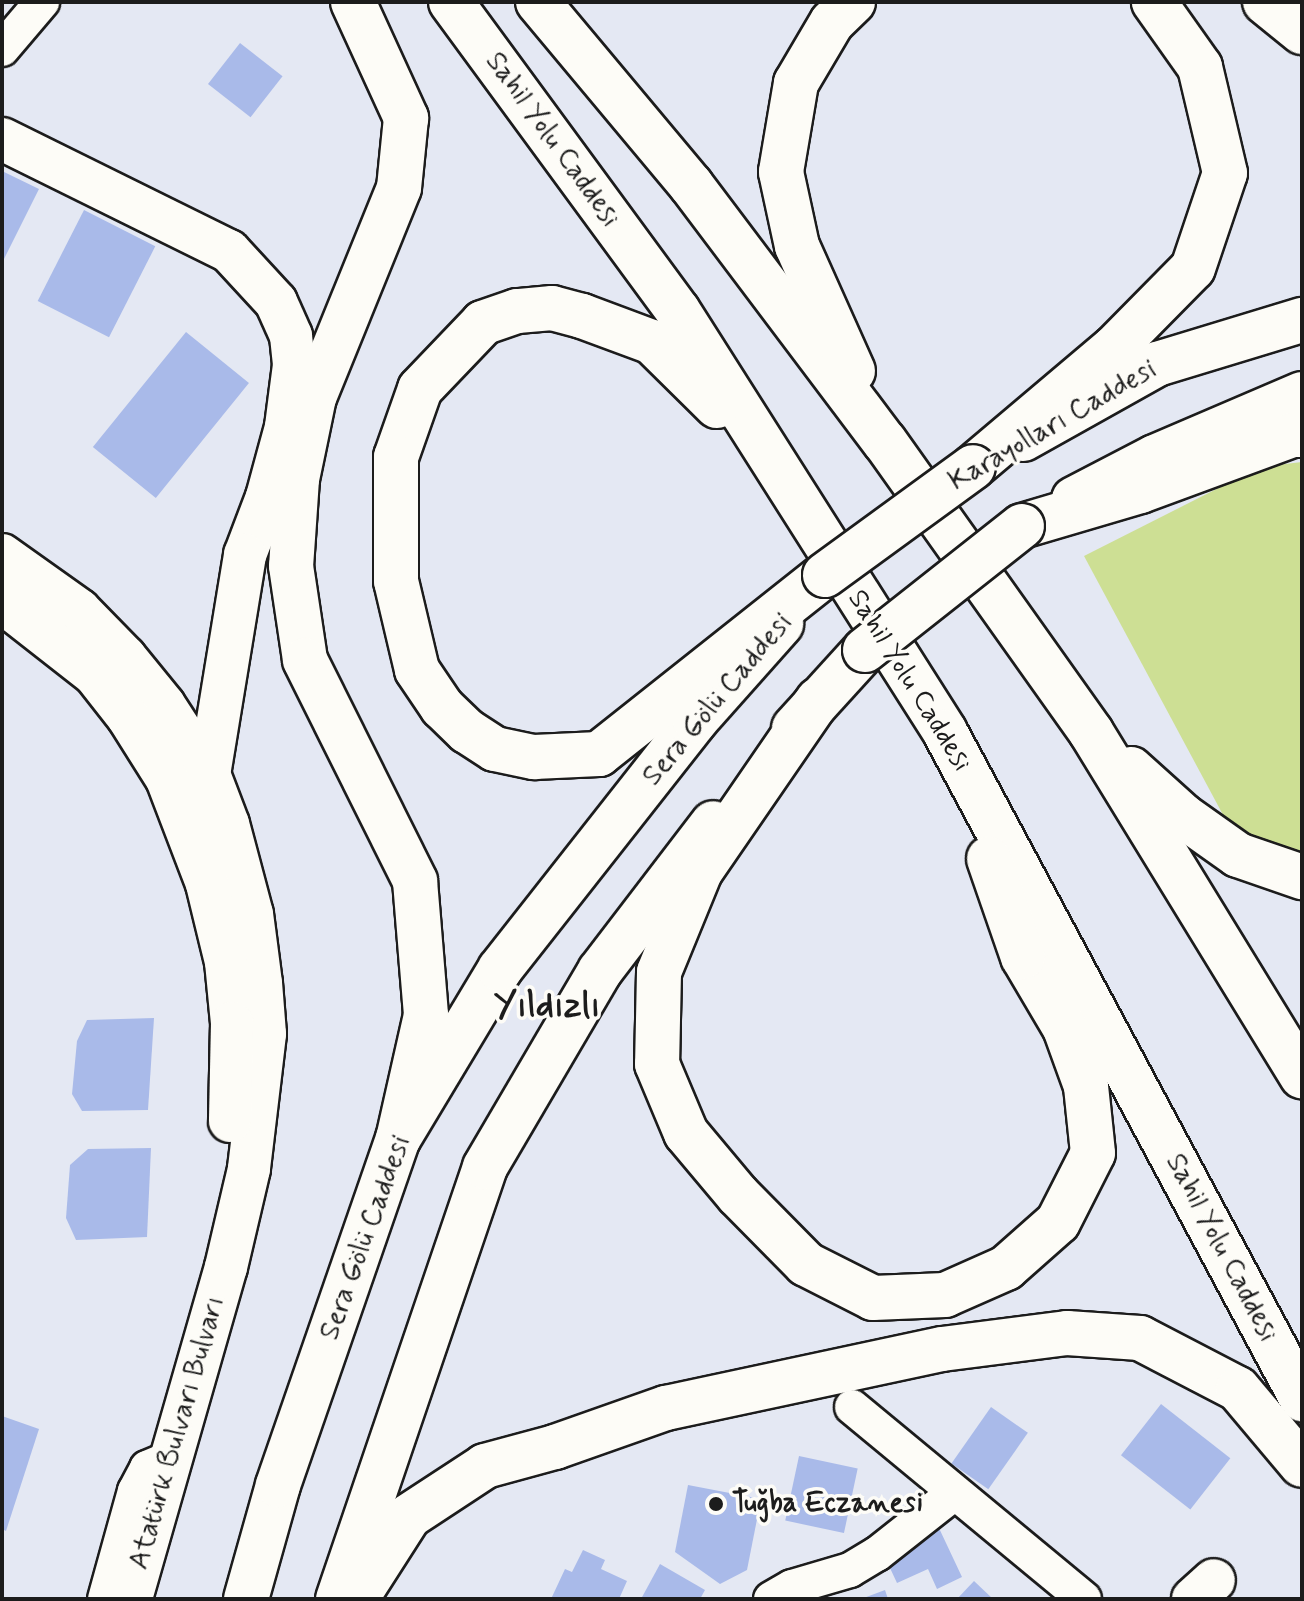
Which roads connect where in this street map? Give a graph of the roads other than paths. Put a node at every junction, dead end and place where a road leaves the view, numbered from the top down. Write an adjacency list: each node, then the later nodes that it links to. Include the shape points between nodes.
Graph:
1 (42, 2): 9 (street)
2 (353, 2): 27 (main road, via 406,118 399,188 314,397 297,479 291,566 305,660 415,881 426,1015)
3 (451, 2): 15 (main road, Sahil Yolu Caddesi, via 678,311)
4 (538, 2): 14 (main road, via 691,185)
5 (853, 2): 14 (main road, via 832,22 796,83 781,172 797,246)
6 (1154, 2): 16 (main road, via 1200,67 1225,173 1193,268 1114,348)
7 (1265, 2): 8 (main road)
8 (1302, 32)
9 (2, 49)
10 (2, 139): 24 (street, via 229,251 276,302 291,336 294,365 286,427 245,555)
11 (1302, 320): 16 (main road, Karayolları Caddesi, via 1157,364)
12 (1302, 394): 17 (main road, via 1155,457)
13 (1302, 435): 17 (main road)
14 (885, 442): 23 (main road)
15 (770, 459): 19 (main road, via 652,342 552,308 517,311 483,323 420,389 396,457 396,581 417,670 442,707 495,749 534,757 599,754); 22 (main road, Sahil Yolu Caddesi)
16 (973, 467): 19 (main road, Karayolları Caddesi, bridge)
17 (1022, 526): 21 (main road, bridge, via 865,650)
18 (2, 555): 24 (street, Atatürk Bulvarı Bulvarı, via 79,610 125,657)
19 (825, 575): 27 (main road, Sera Gölü Caddesi, via 695,721 500,969)
20 (2, 602): 28 (street, Atatürk Bulvarı Bulvarı, via 95,675 128,717 167,779 198,859 226,962 232,1023)
21 (818, 700): 22 (main road, via 700,872 659,972 657,1064 686,1133 738,1195 806,1264 873,1298 945,1295 1006,1268 1058,1222 1093,1153 1086,1086 1065,1028 1023,957); 37 (main road, via 713,823 600,971 485,1167)
22 (945, 732): 29 (main road, Sahil Yolu Caddesi)
23 (1091, 732): 25 (main road, via 1183,816 1238,855); 26 (main road)
24 (209, 774): 28 (street, Atatürk Bulvarı Bulvarı, via 252,914 265,1034 249,1169)
25 (1302, 877)
26 (1302, 1076)
27 (398, 1139): 36 (main road, Sera Gölü Caddesi, via 278,1485)
28 (226, 1267): 31 (street, Atatürk Bulvarı Bulvarı)
29 (1302, 1399)
30 (852, 1407): 33 (street)
31 (171, 1458): 34 (street, via 147,1468 135,1491); 35 (street, Atatürk Bulvarı Bulvarı)
32 (1302, 1465): 38 (main road, via 1238,1389 1140,1338 1067,1333 942,1349 666,1408 485,1466 409,1516)
33 (953, 1494): 39 (street, via 850,1570 792,1587); 40 (street)
34 (105, 1599)
35 (131, 1599)
36 (246, 1599)
37 (338, 1599)
38 (356, 1599)
39 (771, 1599)
40 (1084, 1599)

